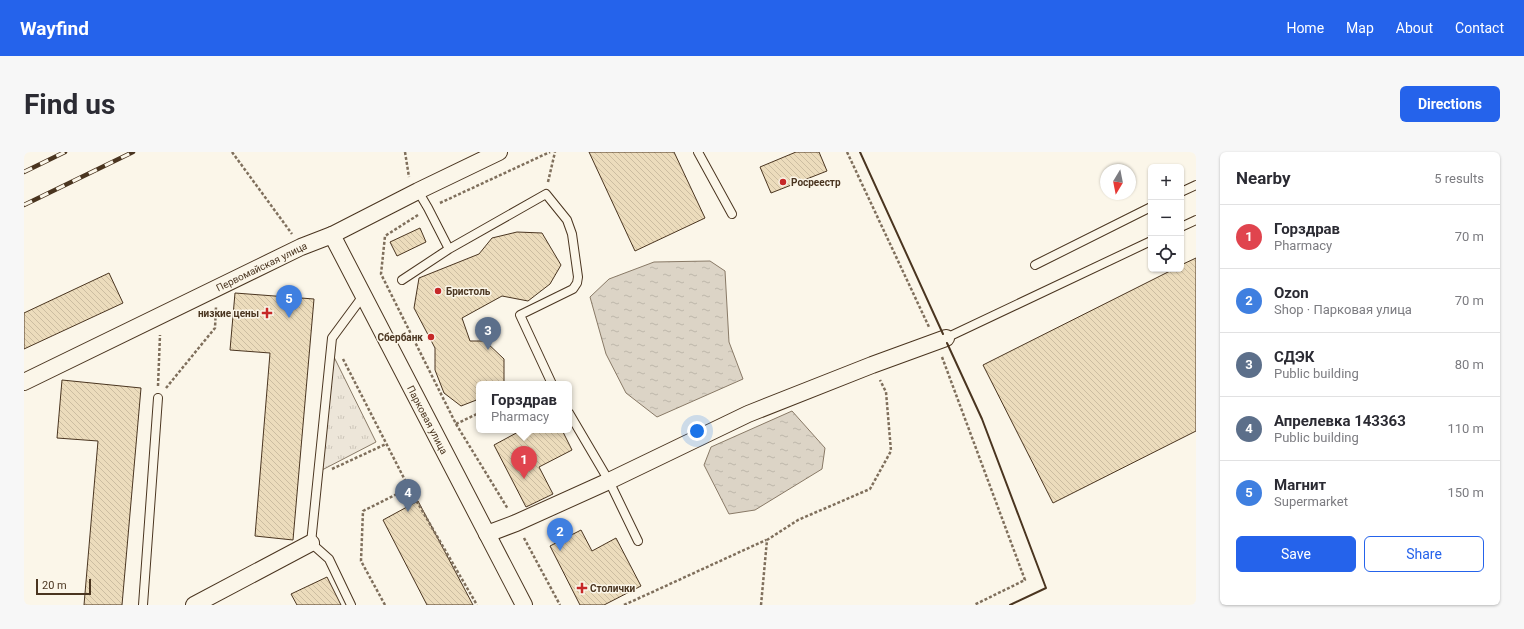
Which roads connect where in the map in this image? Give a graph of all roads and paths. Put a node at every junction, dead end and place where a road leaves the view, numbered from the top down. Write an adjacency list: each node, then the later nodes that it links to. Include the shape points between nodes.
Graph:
1 (232, 152): 19 (path)
2 (405, 152): 9 (path, via 408,176)
3 (499, 152): 9 (street, Первомайская улица)
4 (550, 152): 12 (path)
5 (555, 152): 11 (path)
6 (698, 152): 14 (lane)
7 (847, 152): 27 (path)
8 (1196, 185): 10 (lane)
9 (418, 191): 12 (lane); 17 (street, Первомайская улица)
10 (1184, 191)
11 (546, 194): 20 (lane); 29 (lane, via 567,220 572,234 578,277 573,289 520,315)
12 (428, 208): 20 (lane); 32 (path, via 385,236 381,274 456,424)
13 (1148, 208): 21 (lane)
14 (732, 214)
15 (1196, 220): 16 (lane)
16 (1184, 226)
17 (332, 235): 19 (street, Первомайская улица); 24 (street, Парковая улица)
18 (1148, 242): 27 (lane)
19 (301, 247): 23 (street, Первомайская улица)
20 (449, 249): 22 (lane)
21 (1035, 265)
22 (402, 280)
23 (217, 288): 25 (street, Первомайская улица); 31 (path, via 215,328)
24 (363, 296): 26 (lane); 38 (street, Парковая улица)
25 (160, 316): 30 (street, Первомайская улица); 31 (path)
26 (332, 338): 34 (path); 35 (lane)
27 (941, 341): 28 (street); 50 (path, via 1025,580)
28 (872, 366): 36 (street, via 748,414); 39 (path, via 886,392 891,451 870,489 798,520)
29 (551, 381)
30 (24, 382)
31 (158, 398): 42 (lane)
32 (476, 414)
33 (572, 418): 36 (lane)
34 (386, 444): 35 (path); 37 (path)
35 (317, 476): 41 (lane)
36 (609, 481): 38 (street); 40 (lane)
37 (409, 488): 45 (path, via 363,511 361,562); 46 (path)
38 (487, 534): 47 (street, Парковая улица)
39 (767, 540): 48 (path); 49 (path)
40 (638, 541)
41 (311, 543): 43 (street); 44 (lane, via 329,559)
42 (143, 605)
43 (194, 605)
44 (351, 605)
45 (385, 605)
46 (477, 605)
47 (524, 605)
48 (624, 605)
49 (761, 605)
50 (974, 605)

